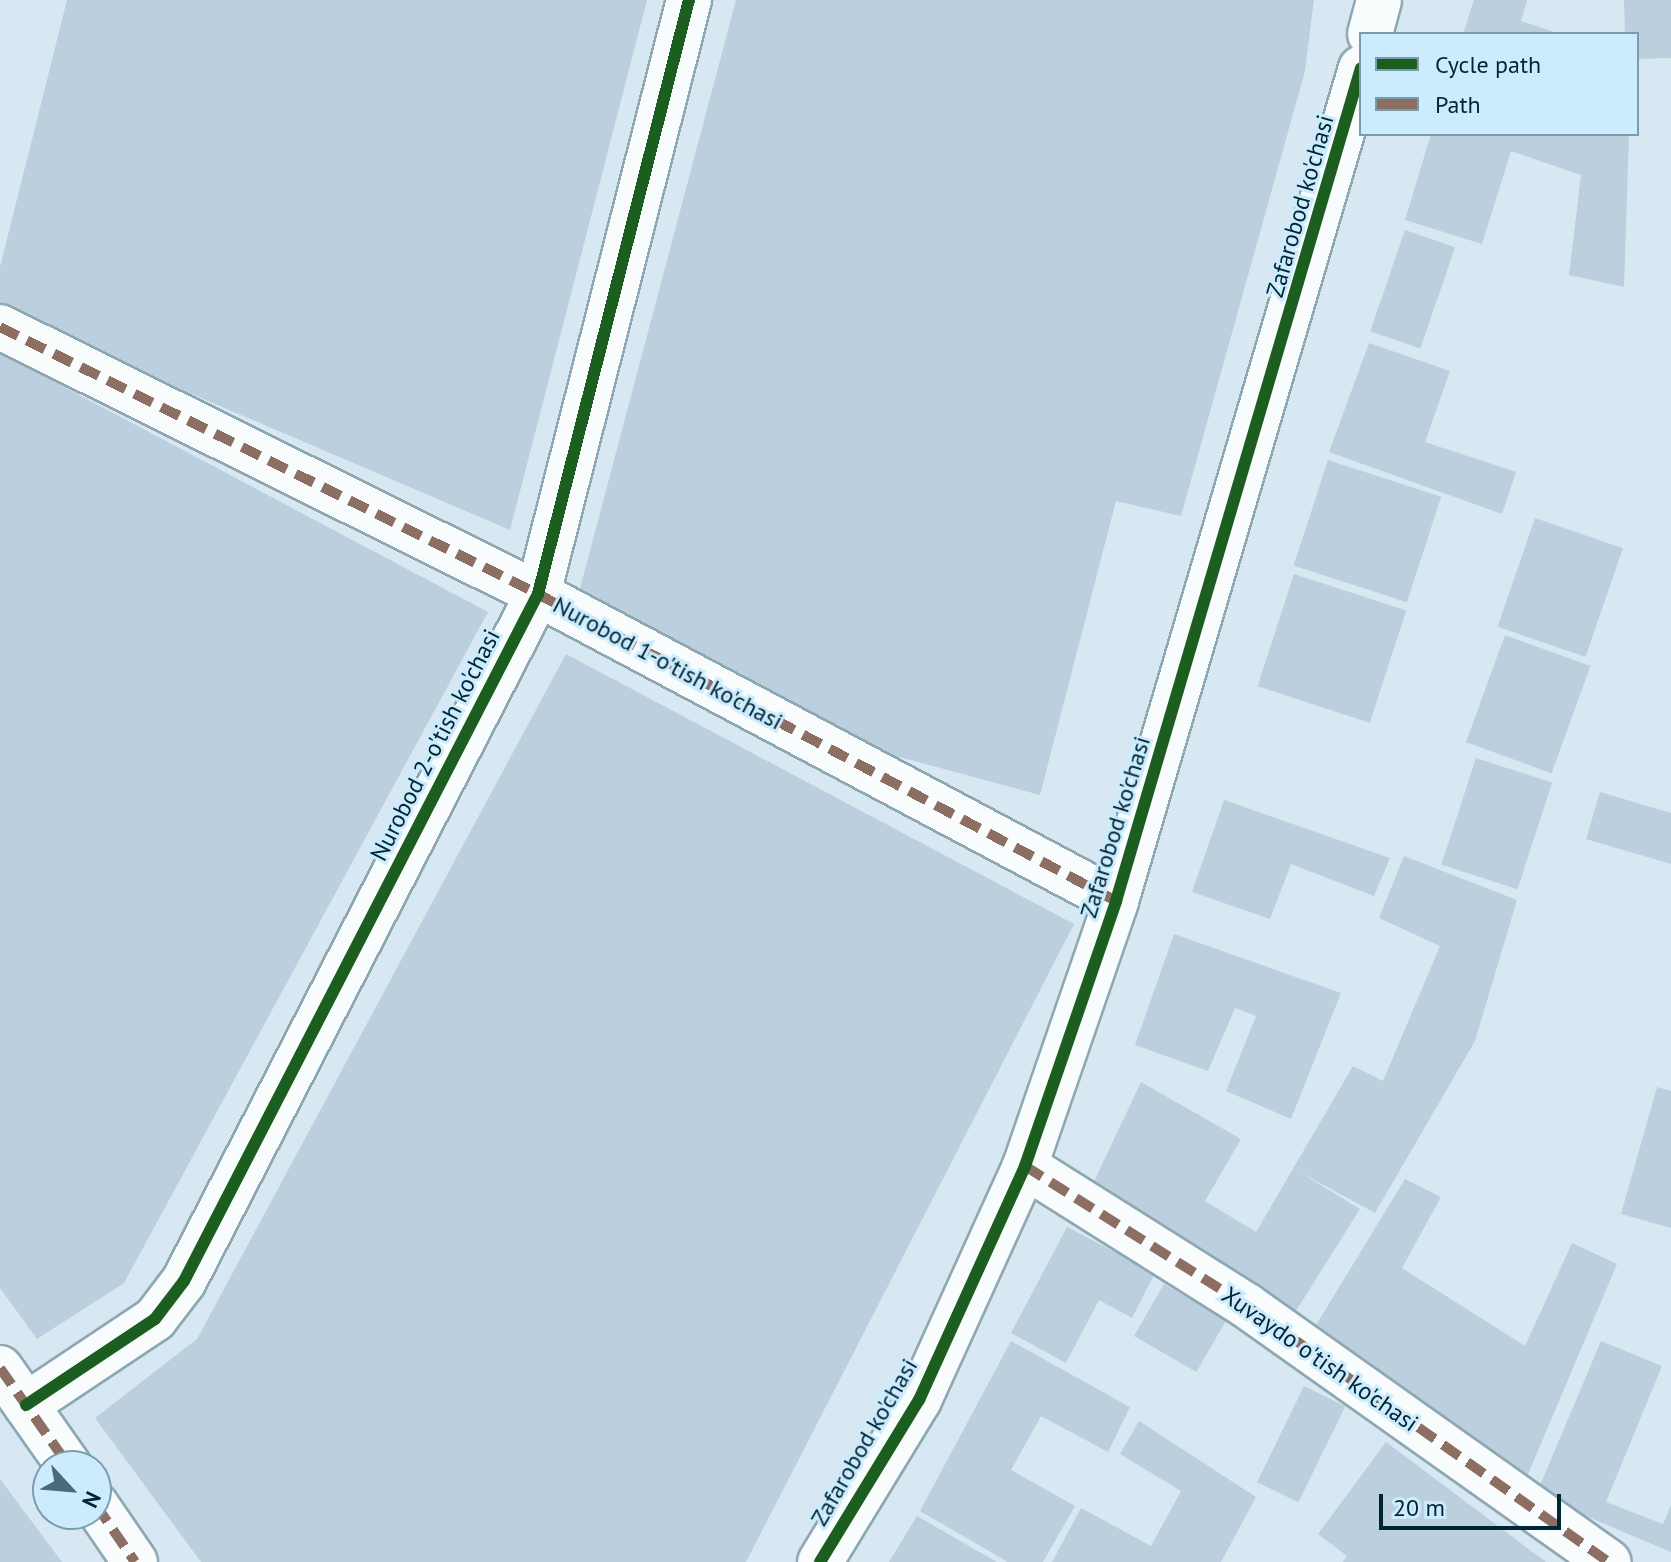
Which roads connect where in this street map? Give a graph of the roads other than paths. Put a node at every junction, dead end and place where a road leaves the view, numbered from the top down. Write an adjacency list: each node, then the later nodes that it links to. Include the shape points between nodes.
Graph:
1 (689, 0): 6 (street, Nurobod 2-o'tish ko'chasi)
2 (1379, 0): 3 (street)
3 (1371, 32)
4 (1359, 75): 7 (street, Zafarobod ko'chasi)
5 (0, 327): 6 (street, Nurobod 1-o'tish ko'chasi)
6 (538, 594): 7 (street, Nurobod 1-o'tish ko'chasi); 10 (street, Nurobod 2-o'tish ko'chasi, via 184,1281 155,1319)
7 (1116, 901): 8 (street, Zafarobod ko'chasi)
8 (1025, 1166): 14 (street, Zafarobod ko'chasi, via 919,1400); 15 (street, Xuvaydo o'tish ko'chasi, via 1247,1306)
9 (0, 1368): 10 (street)
10 (26, 1405): 11 (street)
11 (58, 1450)
12 (112, 1528): 13 (street)
13 (135, 1562)
14 (820, 1562)
15 (1609, 1562)

